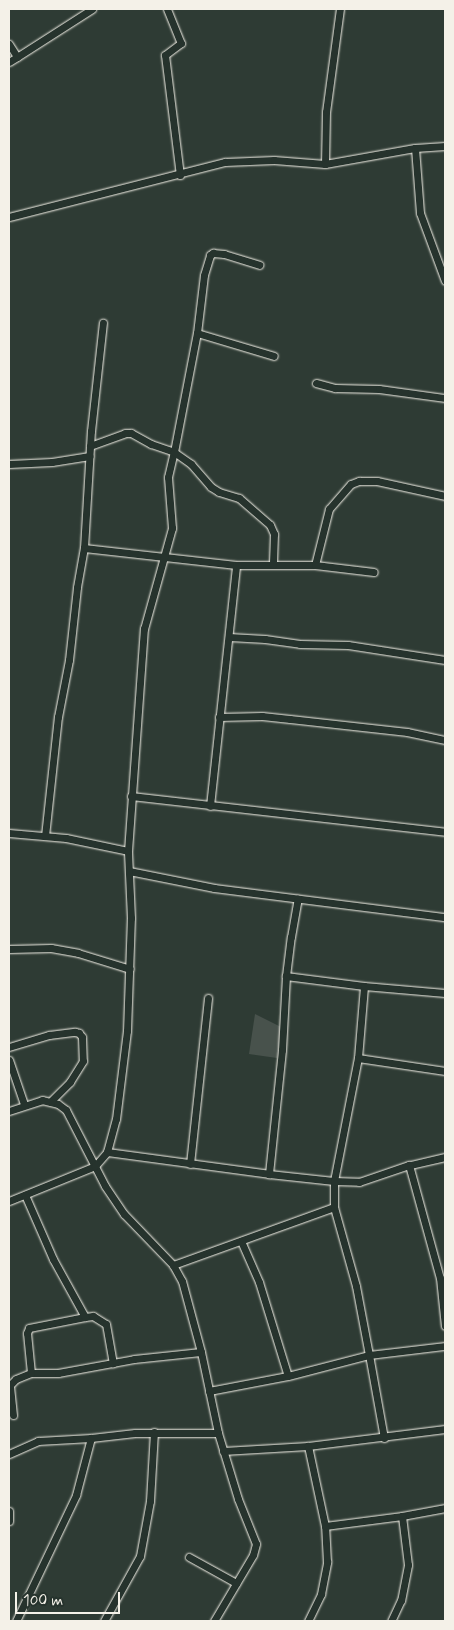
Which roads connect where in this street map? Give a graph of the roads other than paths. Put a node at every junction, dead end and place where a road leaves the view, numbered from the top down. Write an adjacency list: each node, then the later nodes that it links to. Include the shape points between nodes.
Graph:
1 (92, 9): 5 (street)
2 (167, 9): 10 (street, via 181,43 165,55)
3 (340, 9): 9 (street, via 326,112)
4 (9, 44): 5 (street)
5 (17, 58): 6 (street)
6 (9, 62)
7 (445, 146): 8 (street)
8 (415, 148): 9 (street); 13 (street, via 420,213)
9 (325, 164): 10 (street, via 245,160 225,162)
10 (180, 175): 11 (street)
11 (9, 217)
12 (259, 266): 15 (street, via 224,254 210,255 204,275)
13 (445, 280)
14 (103, 323): 19 (street)
15 (197, 333): 16 (street); 20 (street)
16 (274, 356)
17 (316, 383): 18 (street, via 335,388 379,389)
18 (445, 398)
19 (90, 446): 20 (street, via 131,433); 21 (street)
20 (174, 452): 25 (street, via 168,477 172,514); 28 (street, via 191,464 212,487 239,498 270,525 274,534)
21 (90, 456): 22 (street); 24 (street)
22 (9, 464)
23 (445, 496): 27 (street, via 377,481 351,484 329,509)
24 (84, 548): 25 (street); 38 (street, via 58,717)
25 (166, 557): 26 (street); 34 (street, via 144,629)
26 (236, 565): 28 (street); 30 (street)
27 (315, 565): 28 (street); 29 (street)
28 (273, 566)
29 (374, 572)
30 (229, 637): 31 (street, via 348,645); 32 (street)
31 (445, 660)
32 (219, 717): 33 (street, via 262,716 407,732); 35 (street)
33 (445, 740)
34 (131, 796): 35 (street); 39 (street)
35 (210, 806): 36 (street)
36 (445, 832)
37 (9, 833): 38 (street)
38 (45, 836): 39 (street)
39 (128, 851): 40 (street)
40 (129, 872): 41 (street); 44 (street)
41 (298, 899): 42 (street); 45 (street)
42 (445, 917)
43 (9, 949): 44 (street, via 51,948)
44 (130, 969): 56 (street, via 127,1030 117,1109)
45 (286, 976): 46 (street); 61 (street, via 282,1050)
46 (364, 986): 47 (street); 50 (street)
47 (445, 993)
48 (208, 998): 58 (street)
49 (9, 1047): 53 (street, via 49,1035 75,1032 82,1037 84,1061 70,1082)
50 (358, 1058): 52 (street); 62 (street)
51 (9, 1060): 54 (street)
52 (445, 1071)
53 (50, 1102): 54 (street, via 42,1100); 60 (street, via 66,1110)
54 (24, 1104): 55 (street)
55 (9, 1111)
56 (107, 1152): 58 (street); 60 (street)
57 (445, 1157): 59 (street)
58 (190, 1164): 61 (street)
59 (409, 1165): 62 (street, via 359,1182); 68 (street)
60 (95, 1166): 63 (street); 67 (street, via 124,1214)
61 (268, 1174): 62 (street)
62 (334, 1181): 65 (street)
63 (25, 1195): 64 (street); 69 (street, via 53,1260)
64 (9, 1200)
65 (334, 1207): 66 (street); 73 (street, via 354,1277)
66 (241, 1241): 67 (street); 76 (street, via 259,1282)
67 (173, 1265): 72 (street, via 182,1280)
68 (442, 1276): 70 (street)
69 (85, 1316): 74 (street, via 93,1316 106,1324); 75 (street, via 29,1328)
70 (445, 1326)
71 (445, 1346): 73 (street)
72 (201, 1352): 74 (street); 77 (street)
73 (369, 1355): 76 (street); 83 (street)
74 (113, 1363): 75 (street, via 58,1373)
75 (31, 1374): 78 (street, via 16,1379 10,1385)
76 (288, 1376): 77 (street)
77 (210, 1391): 81 (street)
78 (13, 1415)
79 (445, 1429): 83 (street)
80 (154, 1432): 81 (street); 82 (street); 95 (street, via 150,1501 140,1556)
81 (218, 1433): 85 (street)
82 (91, 1438): 86 (street, via 38,1441); 94 (street, via 76,1495)
83 (384, 1438): 84 (street)
84 (308, 1446): 85 (street); 91 (street)
85 (224, 1451): 93 (street, via 256,1544 256,1550)
86 (9, 1454)
87 (445, 1508): 89 (street)
88 (9, 1511): 90 (street)
89 (402, 1516): 91 (street); 98 (street, via 408,1564 401,1600)
90 (9, 1520)
91 (324, 1526): 97 (street, via 327,1562 324,1581)
92 (189, 1557): 93 (street)
93 (236, 1583): 96 (street)
94 (16, 1621)
95 (104, 1621)
96 (214, 1621)
97 (308, 1621)
98 (391, 1621)

